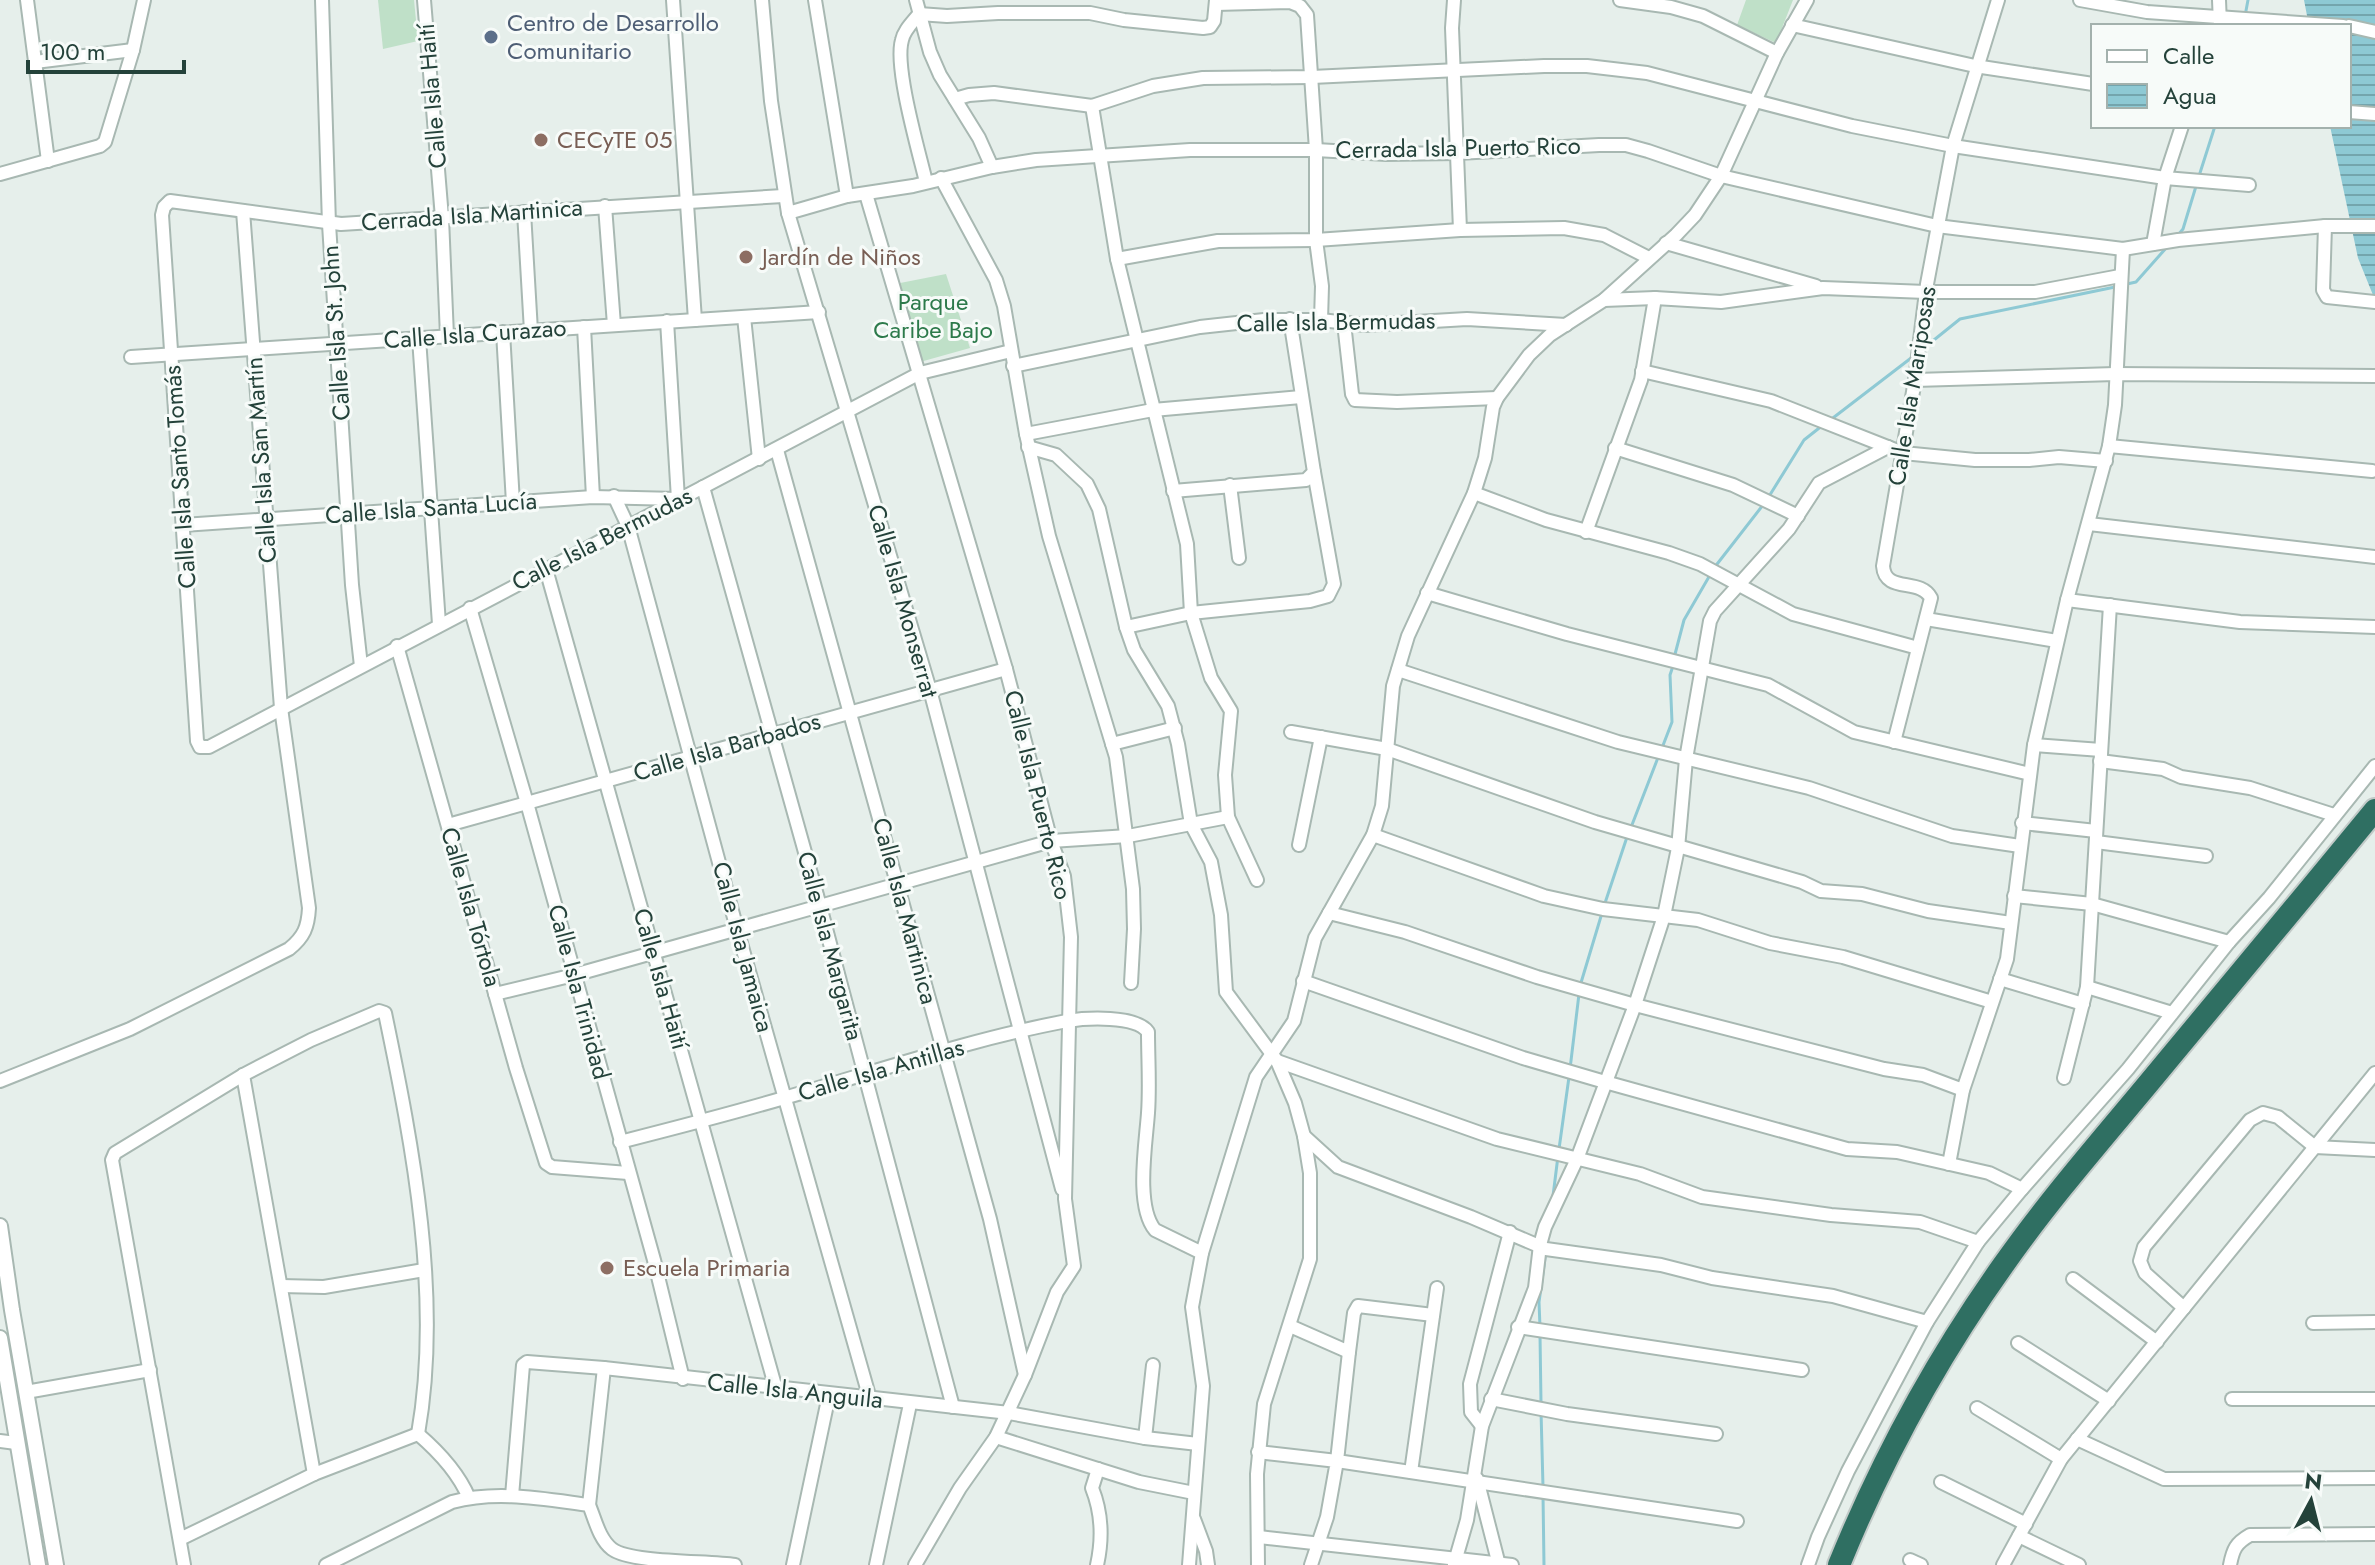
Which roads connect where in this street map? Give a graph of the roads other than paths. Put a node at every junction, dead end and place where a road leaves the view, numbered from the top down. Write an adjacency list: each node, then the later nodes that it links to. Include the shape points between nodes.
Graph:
1 (27, 0): 24 (street)
2 (144, 0): 22 (street)
3 (322, 0): 57 (street, Calle Isla St. John)
4 (424, 0): 56 (street, Calle Isla Haití)
5 (673, 0): 50 (street)
6 (762, 0): 48 (street, Calle Isla Monserrat)
7 (815, 0): 49 (street)
8 (916, 0): 16 (street)
9 (1454, 0): 26 (street)
10 (1620, 0): 23 (street, via 1703,16)
11 (1807, 0): 19 (street)
12 (1998, 0): 25 (street, Calle Isla Mariposas)
13 (2080, 0): 17 (street)
14 (2219, 0): 17 (street)
15 (1216, 2): 16 (street, via 1214,21 1203,28 1090,13); 27 (street, via 1300,6 1307,15)
16 (919, 14): 29 (street, via 940,75); 45 (street, via 900,45)
17 (2220, 23): 18 (street)
18 (2262, 24)
19 (1792, 25): 23 (street); 25 (street)
20 (2351, 27): 21 (street)
21 (2375, 32)
22 (133, 50): 24 (street); 39 (street, via 105,142)
23 (1777, 53): 30 (street)
24 (35, 62): 39 (street)
25 (1975, 66): 28 (street); 35 (street, Calle Isla Mariposas)
26 (1455, 72): 27 (street); 30 (street, via 1587,66 1647,73); 37 (street)
27 (1312, 77): 31 (street, via 1203,78 1153,86); 36 (street)
28 (2091, 84)
29 (955, 99): 31 (street, via 994,93); 40 (street)
30 (1755, 103): 35 (street); 42 (street)
31 (1092, 106): 38 (street)
32 (2351, 112): 33 (street)
33 (2375, 114)
34 (2181, 128): 44 (street)
35 (1953, 146): 44 (street); 58 (street, Calle Isla Mariposas)
36 (1316, 150): 37 (street, Cerrada Isla Puerto Rico); 38 (street, Cerrada Isla Puerto Rico); 62 (street)
37 (1458, 153): 42 (street, Cerrada Isla Puerto Rico, via 1626,145); 61 (street)
38 (1100, 156): 40 (street, Cerrada Isla Puerto Rico); 67 (street)
39 (48, 161): 41 (street)
40 (992, 167): 43 (street, Cerrada Isla Puerto Rico)
41 (0, 174)
42 (1721, 176): 58 (street, Cerrada Isla Puerto Rico); 63 (street, via 1695,215)
43 (941, 178): 45 (street, Cerrada Isla Puerto Rico); 91 (street, via 996,280)
44 (2165, 178): 46 (street); 64 (street)
45 (926, 182): 47 (street, Cerrada Isla Puerto Rico)
46 (2249, 185)
47 (866, 194): 49 (street, Cerrada Isla Puerto Rico); 96 (street, Calle Isla Puerto Rico)
48 (783, 196): 50 (street, Cerrada Isla Martinica); 55 (street, Calle Isla Monserrat)
49 (847, 196): 55 (street, Cerrada Isla Puerto Rico)
50 (688, 203): 51 (street, Cerrada Isla Martinica); 77 (street)
51 (605, 206): 54 (street, Cerrada Isla Martinica); 81 (street)
52 (164, 207): 53 (street, Cerrada Isla Martinica, via 170,201); 92 (street, Calle Isla Santo Tomás)
53 (243, 211): 57 (street, Cerrada Isla Martinica); 90 (street, Calle Isla San Martín)
54 (524, 212): 56 (street, Cerrada Isla Martinica); 84 (street)
55 (788, 213): 74 (street, Calle Isla Monserrat)
56 (442, 218): 57 (street, Cerrada Isla Martinica); 86 (street, Calle Isla Haití)
57 (329, 224): 89 (street, Calle Isla St. John)
58 (1937, 226): 65 (street, Cerrada Isla Puerto Rico); 70 (street, Calle Isla Mariposas)
59 (2325, 226): 60 (street, Cerrada Isla Puerto Rico); 64 (street, Cerrada Isla Puerto Rico); 73 (street, via 2327,297)
60 (2375, 226)
61 (1460, 230): 62 (street); 66 (street, via 1564,228 1620,242)
62 (1316, 240): 67 (street, via 1218,241); 78 (street)
63 (1666, 243): 66 (street); 69 (street)
64 (2153, 244): 65 (street, Cerrada Isla Puerto Rico)
65 (2123, 249): 68 (street)
66 (1649, 258): 72 (street)
67 (1117, 259): 88 (street)
68 (2120, 276): 70 (street, via 2035,292); 97 (street)
69 (1823, 288): 70 (street); 71 (street, via 1721,302)
70 (1926, 292): 99 (street, Calle Isla Mariposas)
71 (1655, 298): 72 (street); 95 (street)
72 (1604, 300): 82 (street)
73 (2375, 302)
74 (819, 312): 75 (street, Calle Isla Curazao); 103 (street, Calle Isla Monserrat)
75 (744, 317): 77 (street, Calle Isla Curazao); 110 (street)
76 (1290, 319): 78 (street, Calle Isla Bermudas); 88 (street, Calle Isla Bermudas); 100 (street)
77 (695, 320): 79 (street, Calle Isla Curazao)
78 (1321, 320): 80 (street, Calle Isla Bermudas)
79 (667, 321): 81 (street, Calle Isla Curazao); 120 (street)
80 (1344, 323): 82 (street, Calle Isla Bermudas, via 1467,319); 101 (street, via 1355,400)
81 (614, 325): 83 (street, Calle Isla Curazao)
82 (1566, 325): 101 (street, via 1529,355)
83 (584, 327): 84 (street, Calle Isla Curazao); 119 (street)
84 (531, 331): 85 (street, Calle Isla Curazao)
85 (503, 332): 86 (street, Calle Isla Curazao); 121 (street)
86 (447, 336): 87 (street, Calle Isla Curazao)
87 (419, 338): 89 (street, Calle Isla Curazao); 122 (street)
88 (1136, 339): 94 (street, Calle Isla Bermudas); 102 (street)
89 (338, 343): 90 (street, Calle Isla Curazao); 123 (street, Calle Isla St. John)
90 (253, 349): 92 (street, Calle Isla Curazao); 125 (street, Calle Isla San Martín)
91 (1011, 351): 94 (street); 96 (street, Calle Isla Bermudas)
92 (172, 354): 93 (street, Calle Isla Curazao); 127 (street, Calle Isla Santo Tomás)
93 (131, 357)
94 (1013, 366): 104 (street)
95 (1642, 371): 106 (street, via 1771,401); 107 (street)
96 (920, 373): 103 (street, Calle Isla Bermudas); 148 (street, Calle Isla Puerto Rico)
97 (2115, 374): 98 (street); 99 (street); 105 (street)
98 (2375, 376)
99 (1915, 380): 109 (street, Calle Isla Mariposas)
100 (1301, 397): 102 (street); 113 (street)
101 (1497, 398): 117 (street)
102 (1153, 410): 104 (street); 116 (street)
103 (848, 413): 108 (street, Calle Isla Bermudas); 150 (street, Calle Isla Monserrat)
104 (1027, 441): 141 (street, via 1056,455 1087,484 1099,509); 158 (street, via 1070,611)
105 (2109, 446): 111 (street); 112 (street)
106 (1888, 447): 109 (street); 124 (street, via 1819,483)
107 (1615, 448): 124 (street, via 1733,485); 129 (street)
108 (777, 450): 110 (street, Calle Isla Bermudas); 152 (street, Calle Isla Martinica)
109 (1903, 453): 111 (street, via 1975,460); 139 (street, Calle Isla Mariposas, via 1883,576 1928,592)
110 (759, 459): 115 (street, Calle Isla Bermudas)
111 (2106, 461): 126 (street)
112 (2372, 471)
113 (1314, 472): 114 (street, via 1306,480); 138 (street, via 1334,584 1328,596)
114 (1230, 485): 116 (street); 131 (street)
115 (703, 487): 120 (street, Calle Isla Bermudas); 155 (street, Calle Isla Margarita)
116 (1173, 491): 138 (street, via 1187,544)
117 (1474, 493): 129 (street); 134 (street)
118 (614, 496): 119 (street, Calle Isla Santa Lucía); 120 (street, Calle Isla Santa Lucía); 128 (street, Calle Isla Jamaica)
119 (593, 497): 121 (street, Calle Isla Santa Lucía)
120 (678, 499): 128 (street, Calle Isla Bermudas)
121 (513, 503): 122 (street, Calle Isla Santa Lucía)
122 (429, 508): 123 (street, Calle Isla Santa Lucía); 140 (street)
123 (349, 514): 125 (street, Calle Isla Santa Lucía); 146 (street, Calle Isla St. John)
124 (1798, 516): 133 (street)
125 (265, 519): 127 (street, Calle Isla Santa Lucía); 151 (street, Calle Isla San Martín)
126 (2089, 524): 130 (street); 135 (street)
127 (183, 525): 160 (street, Calle Isla Santo Tomás)
128 (628, 526): 132 (street, Calle Isla Bermudas); 163 (street, Calle Isla Jamaica)
129 (1586, 532): 133 (street, via 1669,553)
130 (2375, 557)
131 (1239, 558)
132 (546, 569): 137 (street, Calle Isla Bermudas); 167 (street, Calle Isla Haití)
133 (1739, 583): 145 (street, via 1793,614); 147 (street, via 1710,621)
134 (1427, 593): 147 (street); 149 (street)
135 (2067, 600): 136 (street); 143 (street)
136 (2110, 605): 142 (street, via 2240,622); 162 (street)
137 (470, 608): 140 (street, Calle Isla Bermudas); 168 (street, Calle Isla Trinidad)
138 (1191, 613): 141 (street); 171 (street, via 1211,678 1231,711 1225,775)
139 (1926, 619): 143 (street); 145 (street)
140 (439, 624): 144 (street, Calle Isla Bermudas)
141 (1126, 627): 153 (street)
142 (2375, 627)
143 (2057, 641): 159 (street)
144 (397, 646): 146 (street, Calle Isla Bermudas); 174 (street, Calle Isla Tórtola)
145 (1918, 648): 157 (street)
146 (361, 666): 151 (street, Calle Isla Bermudas)
147 (1702, 668): 157 (street, via 1768,685 1854,732); 164 (street)
148 (1006, 669): 150 (street, Calle Isla Barbados); 178 (street, Calle Isla Puerto Rico)
149 (1398, 670): 161 (street); 164 (street)
150 (930, 690): 152 (street, Calle Isla Barbados); 183 (street, Calle Isla Monserrat)
151 (281, 708): 160 (street, Calle Isla Bermudas); 213 (street, Calle Isla San Martín, via 309,908 301,939 130,1029)
152 (850, 713): 155 (street, Calle Isla Barbados); 185 (street, Calle Isla Martinica)
153 (1175, 728): 158 (street); 173 (street)
154 (1291, 732): 156 (street)
155 (772, 734): 163 (street, Calle Isla Barbados); 188 (street, Calle Isla Margarita)
156 (1321, 737): 161 (street); 179 (street)
157 (1894, 742): 166 (street)
158 (1112, 744): 176 (street)
159 (2034, 745): 162 (street); 166 (street)
160 (200, 747)
161 (1387, 749): 175 (street, via 1382,806); 181 (street)
162 (2100, 756): 170 (street, via 2250,788); 177 (street)
163 (692, 757): 167 (street, Calle Isla Barbados); 192 (street, Calle Isla Jamaica)
164 (1686, 759): 180 (street, via 1809,788 1952,836); 181 (street)
165 (2375, 766): 170 (street)
166 (2030, 774): 172 (street)
167 (605, 781): 168 (street, Calle Isla Barbados); 194 (street, Calle Isla Haití)
168 (527, 803): 174 (street, Calle Isla Barbados); 195 (street, Calle Isla Trinidad)
169 (2375, 810): 315 (highway, via 2005,1263 1905,1423)
170 (2334, 815): 193 (street)
171 (1228, 817): 173 (street); 184 (street)
172 (2022, 823): 177 (street); 180 (street)
173 (1191, 824): 176 (street); 208 (street, via 1211,862 1226,992)
174 (448, 825): 200 (street, Calle Isla Tórtola)
175 (1373, 835): 189 (street); 190 (street, via 1544,896)
176 (1128, 836): 178 (street); 198 (street, via 1134,929)
177 (2096, 836): 182 (street); 187 (street)
178 (1051, 841): 183 (street); 205 (street, Calle Isla Puerto Rico, via 1064,876 1071,937)
179 (1299, 845)
180 (2020, 846): 186 (street)
181 (1678, 848): 190 (street); 191 (street, via 1821,891)
182 (2206, 856)
183 (976, 862): 185 (street); 206 (street, Calle Isla Monserrat)
184 (1257, 880)
185 (898, 884): 188 (street); 207 (street, Calle Isla Martinica)
186 (2014, 896): 187 (street); 191 (street)
187 (2092, 904): 193 (street); 199 (street)
188 (820, 906): 192 (street); 210 (street, Calle Isla Margarita)
189 (1329, 913): 197 (street, via 1310,951); 203 (street)
190 (1664, 916): 201 (street, via 1843,957); 203 (street)
191 (2011, 923): 196 (street)
192 (737, 929): 194 (street); 216 (street, Calle Isla Jamaica)
193 (2229, 942): 204 (street)
194 (654, 953): 195 (street); 217 (street, Calle Isla Haití)
195 (574, 975): 200 (street); 219 (street, Calle Isla Trinidad)
196 (2000, 979): 201 (street); 202 (street)
197 (1303, 981): 208 (street, via 1294,1021); 214 (street)
198 (1131, 983)
199 (2087, 987): 202 (street); 204 (street)
200 (495, 994): 224 (street, Calle Isla Tórtola, via 548,1167)
201 (1992, 1002): 215 (street)
202 (2083, 1004): 212 (street)
203 (1635, 1005): 214 (street); 215 (street, via 1923,1075)
204 (2172, 1013): 225 (street)
205 (1069, 1021): 206 (street, Calle Isla Antillas); 226 (street, Calle Isla Puerto Rico); 231 (street, Calle Isla Antillas, via 1111,1019 1137,1023 1148,1032 1143,1185 1150,1224)
206 (1021, 1032): 207 (street, Calle Isla Antillas); 226 (street, Calle Isla Monserrat)
207 (944, 1051): 210 (street, Calle Isla Antillas); 252 (street, Calle Isla Martinica)
208 (1274, 1058): 218 (street); 222 (street, via 1497,1139); 231 (street, via 1253,1085)
209 (2375, 1073): 220 (street)
210 (864, 1074): 216 (street, Calle Isla Antillas); 263 (street, Calle Isla Margarita)
211 (243, 1075): 232 (street, via 311,1040 385,1013 401,1087); 234 (street); 250 (street, via 115,1153 112,1160)
212 (2064, 1078)
213 (0, 1081)
214 (1605, 1082): 222 (street); 223 (street, via 1847,1149 1897,1152)
215 (1963, 1090): 223 (street)
216 (786, 1098): 217 (street, Calle Isla Antillas); 257 (street, Calle Isla Jamaica)
217 (701, 1121): 219 (street, Calle Isla Antillas); 254 (street, Calle Isla Haití)
218 (1304, 1136): 228 (street, via 1338,1167); 242 (street, via 1310,1173 1310,1259)
219 (620, 1142): 224 (street, Calle Isla Trinidad)
220 (2315, 1147): 221 (street); 237 (street); 237 (street, via 2278,1117 2263,1113 2250,1120 2144,1247 2140,1261 2145,1273)
221 (2375, 1150)
222 (1577, 1159): 229 (street, via 1702,1197 1920,1222); 230 (street)
223 (1949, 1164): 225 (street, via 1989,1173)
224 (628, 1173): 253 (street, Calle Isla Trinidad)
225 (2022, 1189): 229 (street)
226 (1065, 1199): 252 (street, Calle Isla Puerto Rico, via 1074,1266 1057,1292)
227 (0, 1226): 236 (street)
228 (1510, 1232): 230 (street); 266 (street, via 1470,1384 1471,1412)
229 (1978, 1242): 239 (street)
230 (1540, 1245): 239 (street, via 1833,1296); 243 (street, via 1535,1288)
231 (1202, 1253): 274 (street, via 1192,1307 1203,1386)
232 (424, 1270): 234 (street, via 324,1287); 267 (street)
233 (2073, 1279): 245 (street)
234 (281, 1286): 280 (street)
235 (1437, 1288): 238 (street)
236 (5, 1295): 255 (street)
237 (2184, 1308): 245 (street)
238 (1433, 1315): 247 (street, via 1358,1306); 279 (street)
239 (1927, 1322): 314 (street, via 1848,1471)
240 (2375, 1322): 241 (street)
241 (2313, 1323)
242 (1290, 1326): 247 (street); 275 (street, via 1264,1404)
243 (1518, 1327): 251 (street); 258 (street)
244 (0, 1338): 273 (street)
245 (2157, 1342): 261 (street)
246 (2018, 1343): 261 (street)
247 (1349, 1352): 277 (street)
248 (1153, 1365): 270 (street)
249 (604, 1368): 253 (street, Calle Isla Anguila); 285 (street, Calle Isla Anguila, via 524,1363); 287 (street)
250 (150, 1370): 255 (street); 294 (street)
251 (1802, 1370)
252 (1025, 1375): 265 (street, Calle Isla Puerto Rico)
253 (683, 1379): 254 (street, Calle Isla Anguila)
254 (776, 1389): 256 (street, Calle Isla Anguila)
255 (26, 1392): 301 (street)
256 (829, 1395): 257 (street, Calle Isla Anguila); 305 (street)
257 (870, 1399): 262 (street, Calle Isla Anguila)
258 (1491, 1399): 266 (street); 268 (street)
259 (2232, 1399): 260 (street)
260 (2375, 1399)
261 (2109, 1401): 271 (street)
262 (910, 1404): 263 (street, Calle Isla Anguila); 306 (street)
263 (953, 1407): 265 (street, Calle Isla Anguila)
264 (1977, 1408): 276 (street)
265 (1009, 1413): 269 (street, Calle Isla Puerto Rico); 270 (street, Calle Isla Anguila)
266 (1482, 1426): 281 (street)
267 (418, 1434): 280 (street); 286 (street, via 454,1472)
268 (1716, 1434)
269 (996, 1437): 278 (street); 307 (street, Calle Isla Puerto Rico)
270 (1145, 1438): 274 (street, Calle Isla Anguila)
271 (2077, 1439): 276 (street); 282 (street, via 2164,1479)
272 (0, 1441): 273 (street)
273 (16, 1443): 300 (street)
274 (1198, 1444): 284 (street)
275 (1258, 1452): 277 (street); 293 (street)
276 (2061, 1459): 290 (street)
277 (1337, 1461): 279 (street); 295 (street)
278 (1098, 1469): 284 (street); 308 (street, via 1092,1488 1102,1532)
279 (1411, 1472): 281 (street)
280 (314, 1474): 294 (street)
281 (1475, 1478): 289 (street); 297 (street); 299 (street)
282 (2375, 1478)
283 (1941, 1482): 290 (street)
284 (1194, 1493): 288 (street)
285 (512, 1496): 286 (street); 287 (street)
286 (469, 1498): 303 (street)
287 (589, 1505): 296 (street, via 604,1539)
288 (1193, 1516): 309 (street); 310 (street)
289 (1737, 1521)
290 (2026, 1524): 292 (street)
291 (2375, 1534): 318 (street, via 2250,1535 2233,1550)
292 (2019, 1536): 316 (street); 317 (street)
293 (1259, 1537): 295 (street); 311 (street)
294 (180, 1539): 302 (street)
295 (1319, 1543): 297 (street); 312 (street)
296 (630, 1561): 298 (street)
297 (1455, 1562): 299 (street)
298 (715, 1564): 304 (street)
299 (1499, 1564): 313 (street)
300 (38, 1565)
301 (56, 1565)
302 (184, 1565)
303 (326, 1565)
304 (735, 1565)
305 (793, 1565)
306 (876, 1565)
307 (915, 1565)
308 (1097, 1565)
309 (1189, 1565)
310 (1208, 1565)
311 (1258, 1565)
312 (1311, 1565)
313 (1512, 1565)
314 (1808, 1565)
315 (1839, 1565)
316 (2003, 1565)
317 (2079, 1565)
318 (2230, 1565)

